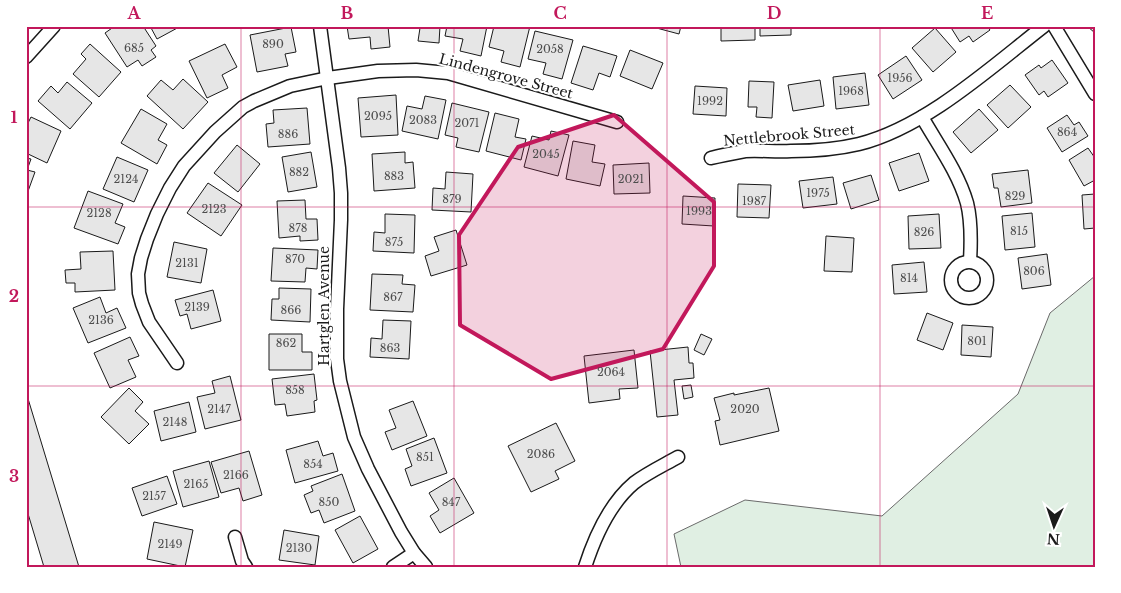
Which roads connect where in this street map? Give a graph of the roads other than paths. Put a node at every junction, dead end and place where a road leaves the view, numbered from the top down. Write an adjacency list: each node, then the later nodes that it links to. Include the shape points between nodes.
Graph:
1 (54, 26): 5 (street)
2 (320, 26): 6 (street, Hartglen Avenue)
3 (1044, 26): 8 (street, Nettlebrook Street, via 964,89)
4 (1054, 26): 7 (street)
5 (26, 57)
6 (328, 78): 9 (street, Lindengrove Street, via 378,70 448,73); 12 (street, Lindengrove Street, via 290,86 243,107 200,146 170,188 147,239 138,284 149,322); 15 (street, Hartglen Avenue, via 341,193 337,309 340,381 354,437)
7 (1095, 94)
8 (922, 117): 10 (street, Nettlebrook Street, via 892,133 858,144 825,149 746,151); 11 (street, via 957,178 967,204)
9 (617, 122)
10 (711, 158)
11 (970, 261)
12 (177, 363)
13 (678, 457): 19 (street, via 635,483 620,498 597,534)
14 (235, 537): 16 (street)
15 (414, 553): 17 (street); 18 (street, Hartglen Avenue)
16 (246, 567)
17 (393, 567)
18 (426, 567)
19 (585, 567)

